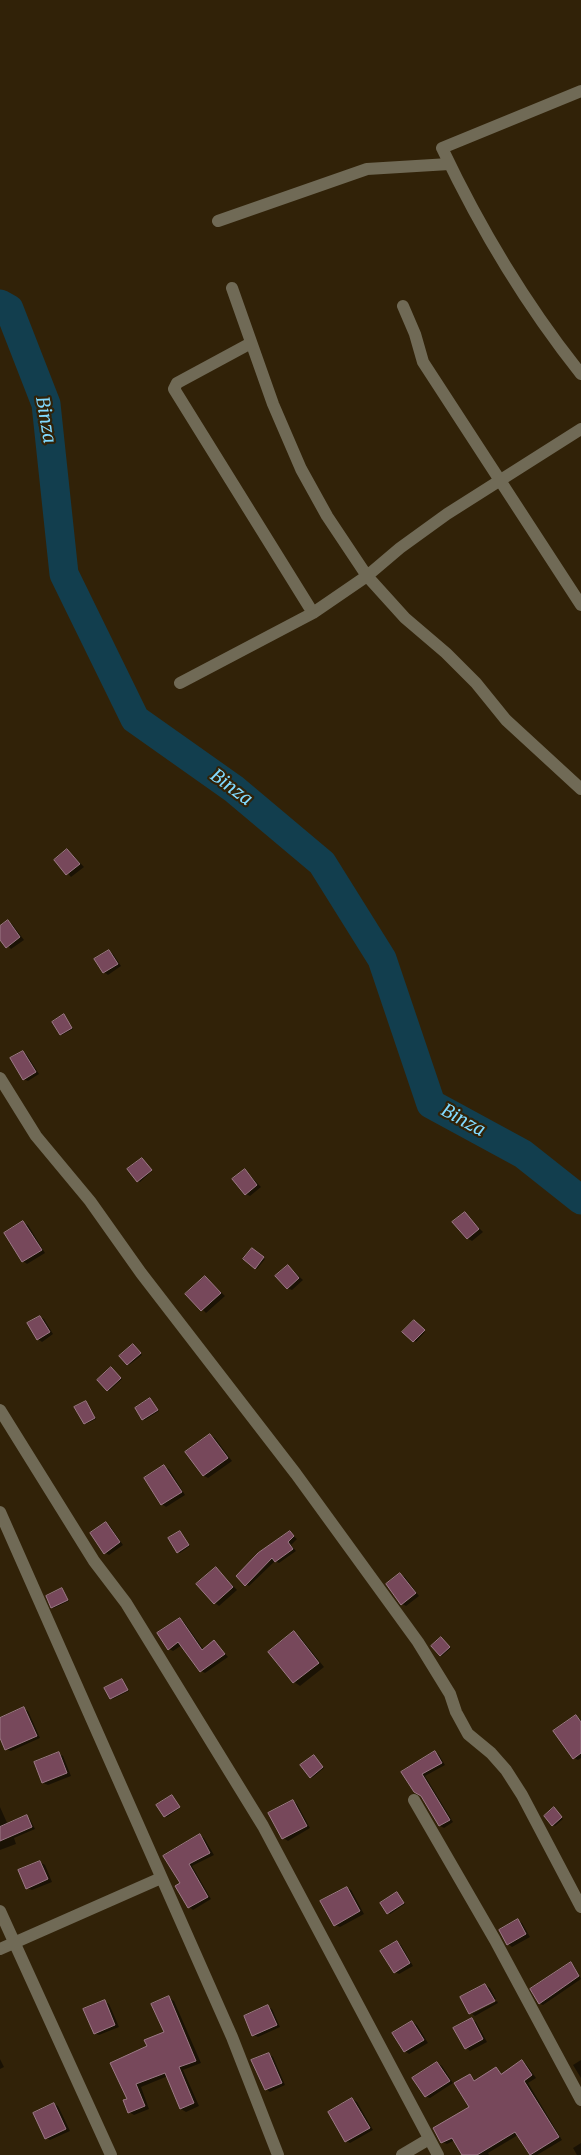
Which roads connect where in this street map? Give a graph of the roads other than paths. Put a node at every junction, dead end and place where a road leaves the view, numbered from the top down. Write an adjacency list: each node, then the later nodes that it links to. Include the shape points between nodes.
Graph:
1 (581, 91): 2 (street, via 442,148)
2 (449, 164): 3 (street, via 367,170); 7 (street, via 485,232 527,299)
3 (218, 221)
4 (232, 288): 6 (street)
5 (403, 306): 9 (street, via 423,362)
6 (251, 343): 10 (street, via 301,469 327,516); 12 (street, via 177,383 174,389)
7 (581, 374)
8 (581, 429): 9 (street)
9 (500, 480): 10 (street, via 400,548); 11 (street)
10 (368, 576): 12 (street); 14 (street, via 405,618 476,683 506,720)
11 (581, 605)
12 (313, 613): 13 (street)
13 (180, 683)
14 (581, 789)
15 (0, 1078): 20 (street, via 36,1136 90,1202 302,1482 418,1642 450,1694 468,1734 491,1752 522,1794)
16 (0, 1410): 25 (street, via 94,1561 126,1602 263,1826)
17 (0, 1512): 19 (street)
18 (414, 1800): 24 (street)
19 (161, 1878): 22 (street); 27 (street, via 232,2037)
20 (581, 1907)
21 (0, 1911): 22 (street)
22 (15, 1942): 23 (street); 26 (street)
23 (0, 1949)
24 (581, 2100)
25 (429, 2139): 28 (street); 29 (street)
26 (111, 2155)
27 (278, 2155)
28 (402, 2155)
29 (438, 2155)

